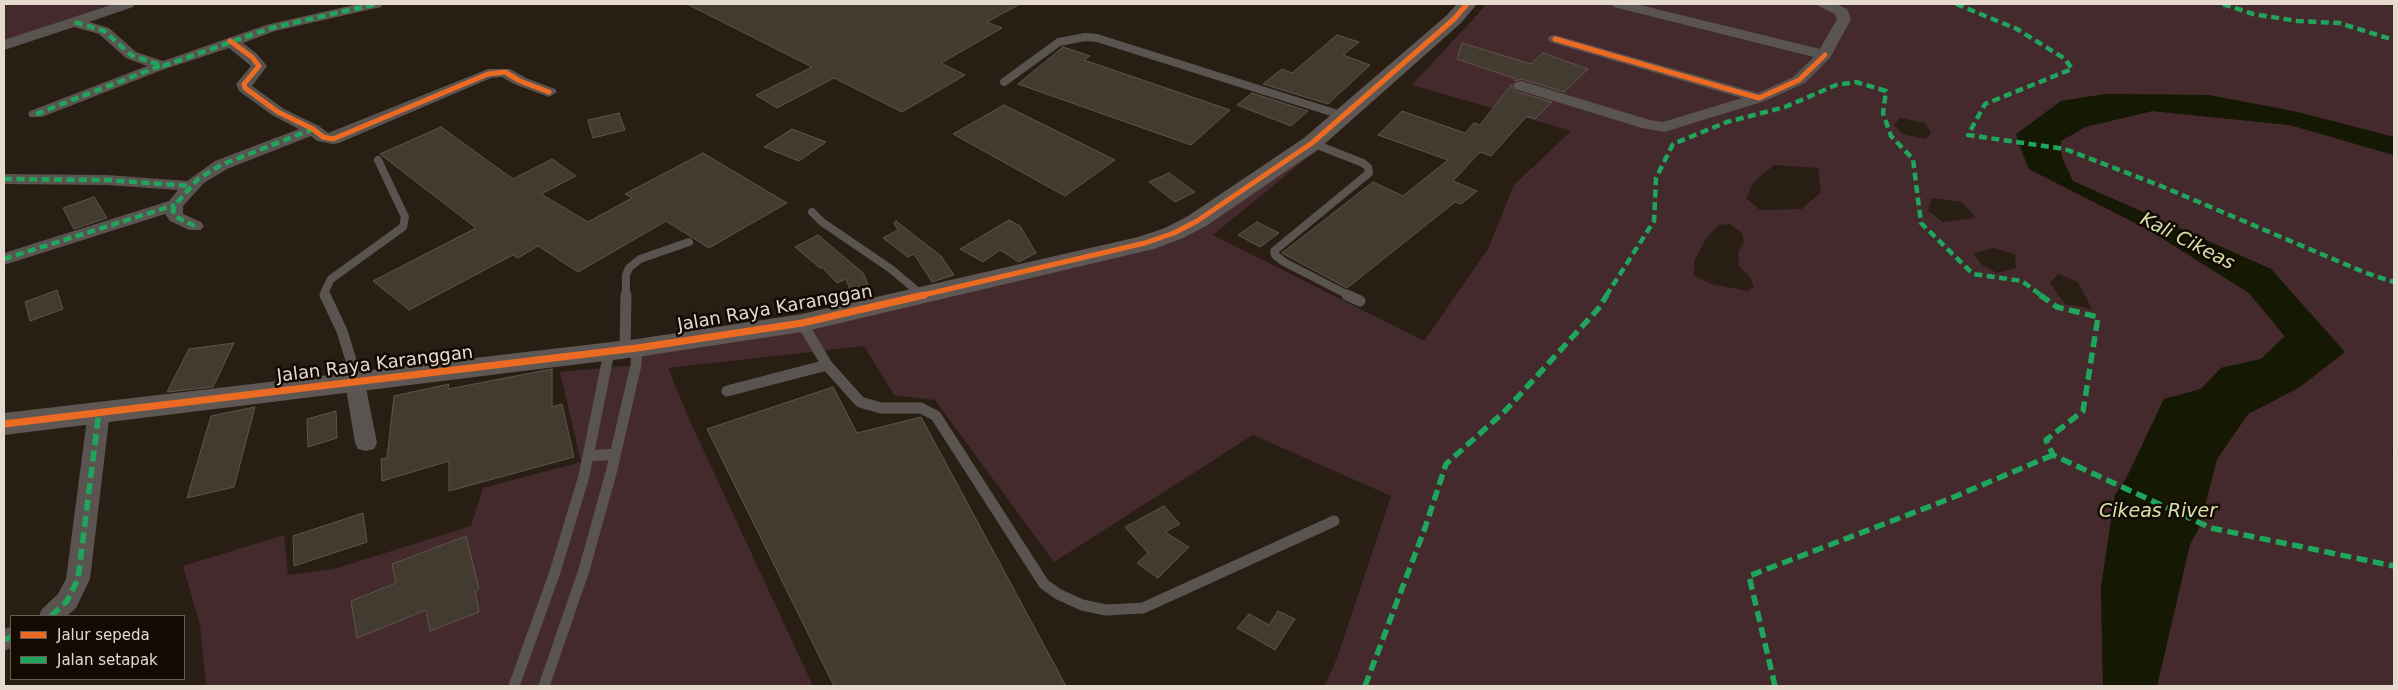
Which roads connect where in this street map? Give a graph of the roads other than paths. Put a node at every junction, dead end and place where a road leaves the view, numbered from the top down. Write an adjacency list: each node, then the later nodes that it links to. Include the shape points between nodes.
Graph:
1 (128, 4): 6 (street)
2 (376, 4): 8 (street, via 271,28)
3 (1467, 4): 17 (street, Jalan Raya Karanggan)
4 (1619, 4): 10 (street)
5 (1826, 4): 10 (street, via 1842,12 1844,19)
6 (75, 22): 9 (street); 11 (street, via 104,31 131,55)
7 (1555, 39): 15 (street)
8 (230, 41): 11 (street); 18 (street, via 260,66 244,88 278,112)
9 (4, 45)
10 (1825, 55): 15 (street, via 1799,80)
11 (160, 66): 16 (street)
12 (1004, 82): 17 (lane, via 1059,42 1085,37)
13 (1521, 86): 15 (street, via 1664,127)
14 (549, 92): 18 (street, via 520,81 510,73 499,72 346,136 323,138)
15 (1759, 98)
16 (36, 114)
17 (1344, 116): 19 (street, Jalan Raya Karanggan)
18 (313, 129): 22 (street, via 221,165)
19 (1312, 143): 28 (street, Jalan Raya Karanggan, via 1197,221 1174,233 1117,251); 29 (lane, via 1363,163 1368,167 1368,173 1277,247 1275,255)
20 (378, 160): 33 (lane, via 405,216 403,226 344,268 331,279 325,291 326,300 342,331)
21 (4, 179): 22 (street, via 107,180)
22 (191, 186): 23 (street)
23 (175, 205): 25 (street, via 176,217); 27 (street)
24 (812, 212): 28 (lane)
25 (195, 226)
26 (689, 242): 31 (lane, via 640,259 629,268)
27 (4, 259)
28 (923, 296): 30 (street, Jalan Raya Karanggan)
29 (1360, 301)
30 (802, 323): 31 (street, Jalan Raya Karanggan); 32 (lane)
31 (623, 350): 33 (street, Jalan Raya Karanggan); 38 (lane, via 636,365); 39 (lane)
32 (827, 365): 34 (lane); 40 (lane, via 860,402 881,408 921,408 936,416 1044,584 1082,605 1106,610 1143,608)
33 (356, 383): 35 (street, Jalan Raya Karanggan); 37 (street)
34 (727, 391)
35 (98, 411): 36 (street, Jalan Raya Karanggan); 41 (street, via 78,579 67,601)
36 (4, 424)
37 (366, 443)
38 (615, 454): 39 (lane); 43 (lane, via 584,570)
39 (588, 456): 42 (lane, via 556,572)
40 (1334, 521)
41 (52, 615)
42 (514, 686)
43 (544, 686)

